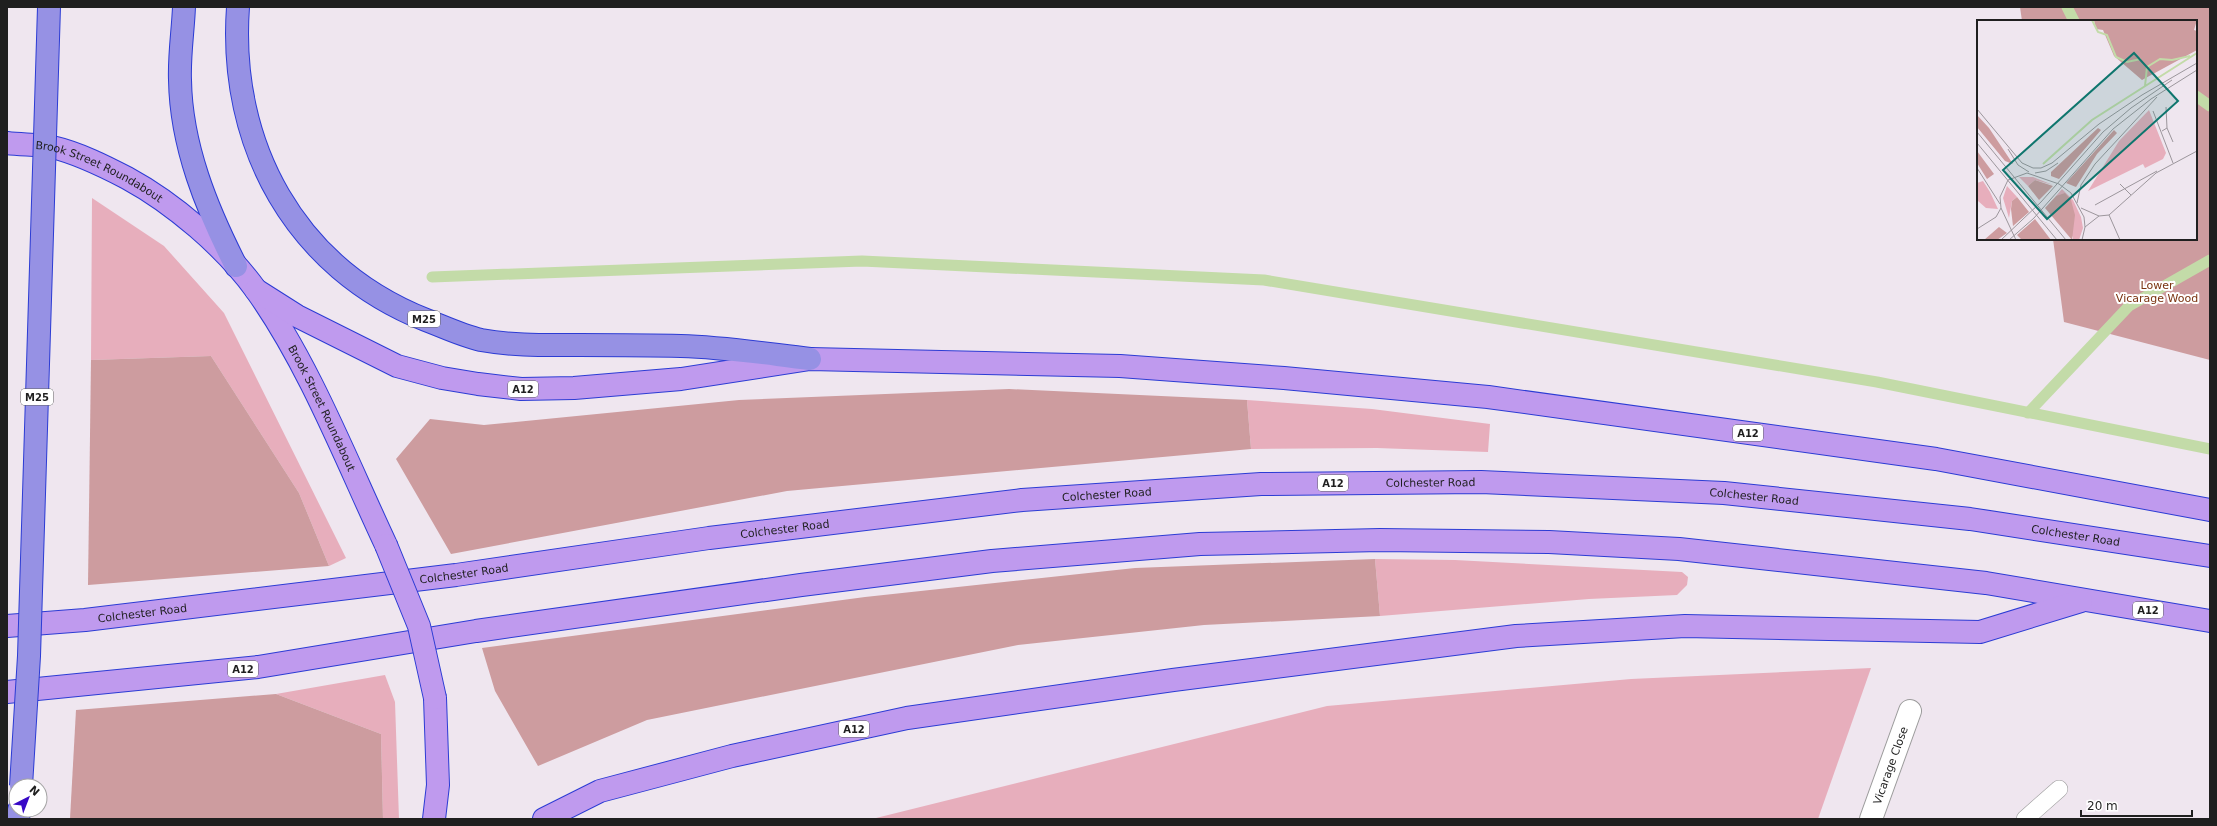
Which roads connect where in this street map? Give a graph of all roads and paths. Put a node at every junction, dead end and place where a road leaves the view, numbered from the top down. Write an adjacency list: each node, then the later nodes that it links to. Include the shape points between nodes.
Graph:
1 (49, 7): 15 (highway, M25, bridge, via 30,648)
2 (184, 7): 5 (highway, via 180,81 189,148 216,227)
3 (238, 7): 7 (highway, M25, via 242,92 251,131 263,164 278,194 321,253 347,275 379,296 410,314 480,339 519,345 685,346)
4 (7, 143): 5 (highway, Brook Street Roundabout, via 52,147 116,172 155,194 196,227)
5 (236, 266): 6 (highway, Brook Street Roundabout)
6 (256, 290): 7 (highway, A12, via 297,316 397,366 478,384 521,389 574,388 681,379); 17 (highway, Brook Street Roundabout, bridge, via 308,378 386,545 419,626 435,698 438,785)
7 (810, 359): 8 (highway, A12, via 1120,366 1488,397 1936,460)
8 (2210, 510)
9 (2210, 556): 12 (highway, Colchester Road / A12, via 1970,519 1724,493 1480,482 1261,484 1022,500 709,538 456,575 85,620)
10 (2086, 600): 11 (highway, A12); 13 (highway, A12, via 1986,583 1679,549 1549,542 1380,540 1200,544 992,561 476,631 258,667); 18 (highway, A12, via 1980,632 1685,626 1516,636 1173,680 907,718 732,756 600,791)
11 (2210, 621)
12 (7, 626)
13 (7, 692)
14 (1910, 711): 19 (street, Vicarage Close)
15 (22, 778)
16 (2059, 789): 20 (lane)
17 (434, 819)
18 (544, 819)
19 (1871, 819)
20 (2025, 819)

